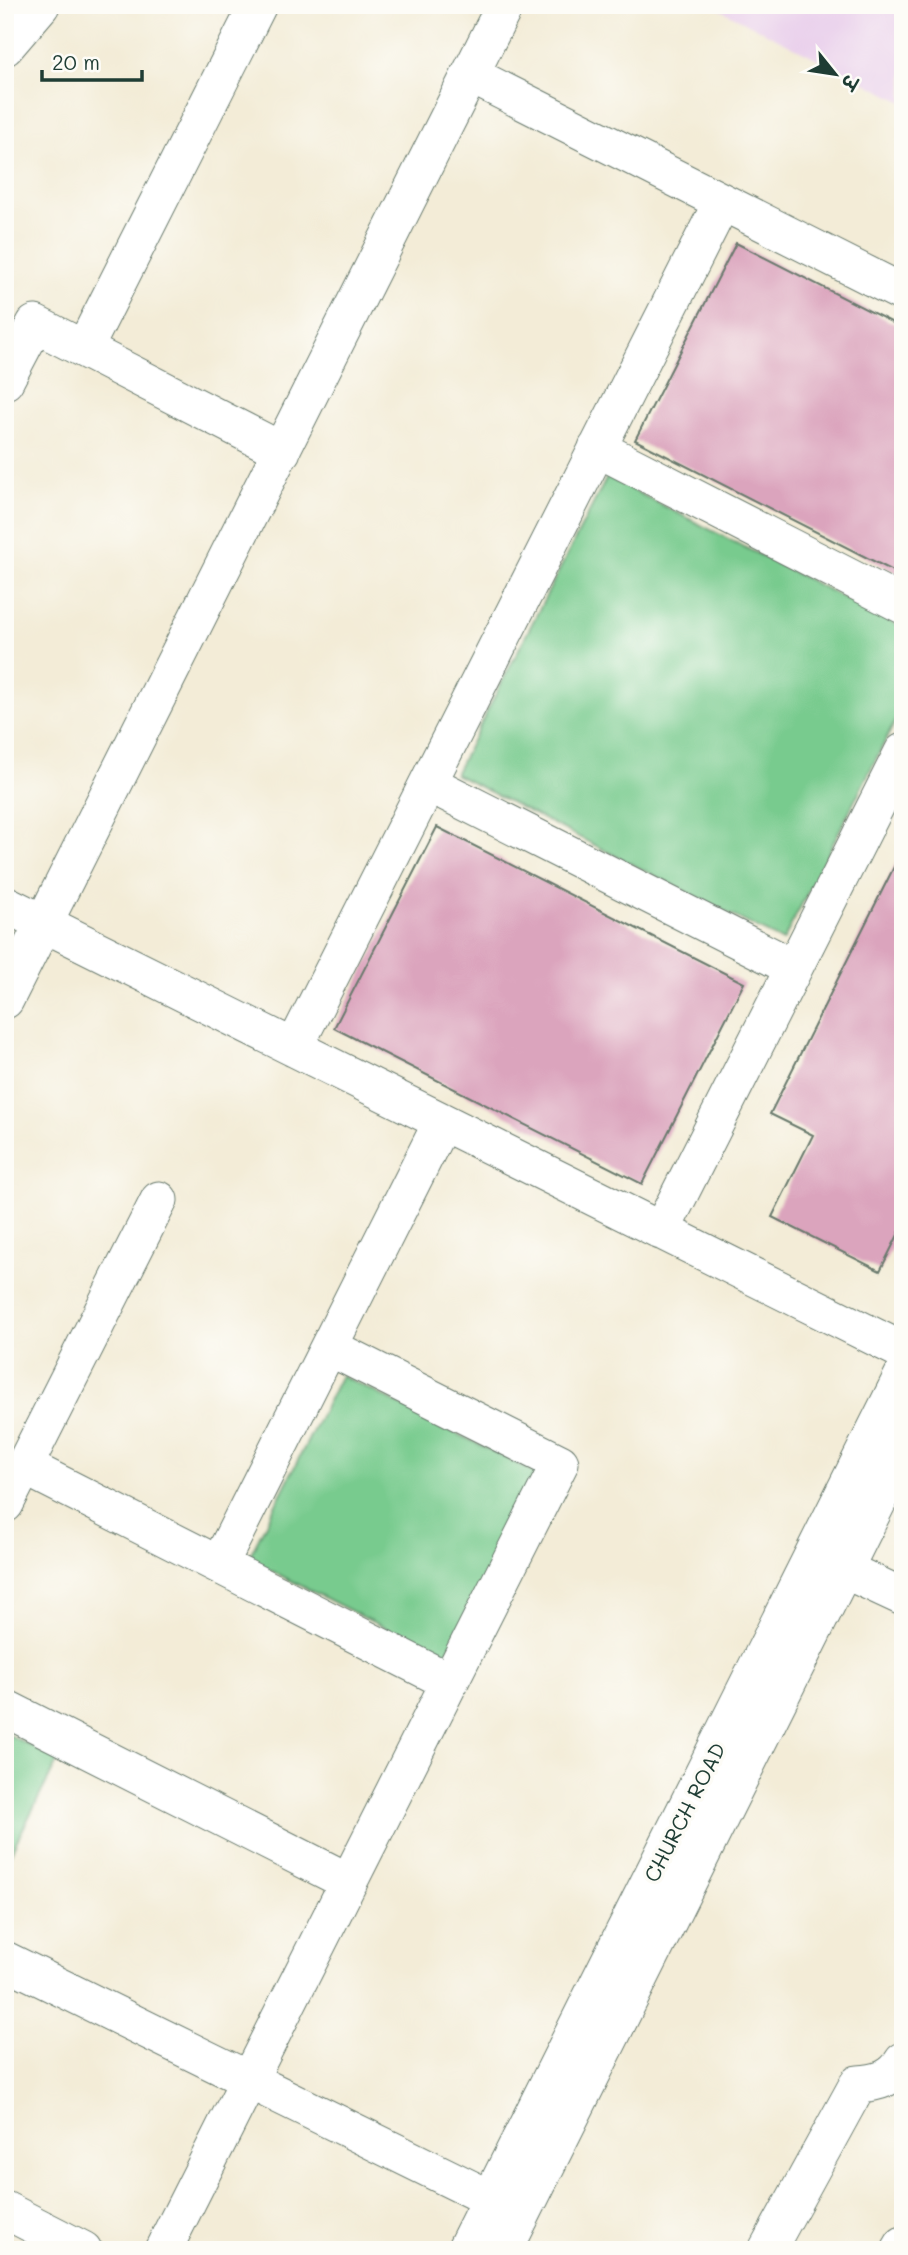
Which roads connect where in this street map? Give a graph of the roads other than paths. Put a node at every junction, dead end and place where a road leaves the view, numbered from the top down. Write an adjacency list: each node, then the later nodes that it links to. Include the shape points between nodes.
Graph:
1 (41, 5): 4 (street)
2 (258, 5): 8 (street)
3 (505, 5): 5 (street)
4 (5, 47)
5 (471, 75): 6 (street); 11 (street)
6 (722, 202): 7 (street); 10 (street)
7 (903, 293)
8 (84, 349): 9 (street, via 35,324); 11 (street)
9 (5, 381)
10 (597, 448): 12 (street); 14 (street)
11 (282, 451): 16 (street)
12 (903, 605)
13 (903, 752): 17 (street)
14 (428, 783): 17 (street); 19 (street)
15 (5, 904): 16 (street)
16 (44, 924): 18 (street); 19 (street)
17 (794, 968): 22 (street)
18 (5, 1000)
19 (294, 1048): 20 (street)
20 (442, 1122): 22 (street); 23 (street)
21 (159, 1200): 27 (street)
22 (661, 1231): 24 (street)
23 (329, 1347): 29 (street); 32 (street, via 560,1464)
24 (903, 1351)
25 (903, 1375): 38 (street, CHURCH ROAD)
26 (903, 1451): 30 (street, CHURCH ROAD)
27 (24, 1466): 28 (street); 29 (street)
28 (5, 1504)
29 (219, 1565): 32 (street)
30 (845, 1570): 31 (street); 38 (street, CHURCH ROAD)
31 (903, 1597)
32 (450, 1682): 34 (street)
33 (5, 1708): 34 (street)
34 (349, 1882): 37 (street)
35 (5, 1960): 37 (street)
36 (903, 2061): 44 (street, via 880,2082 858,2084)
37 (249, 2080): 38 (street); 41 (street)
38 (506, 2207): 42 (street, CHURCH ROAD); 43 (street, CHURCH ROAD)
39 (5, 2210): 40 (street)
40 (83, 2250)
41 (163, 2250)
42 (466, 2250)
43 (504, 2250)
44 (767, 2250)

